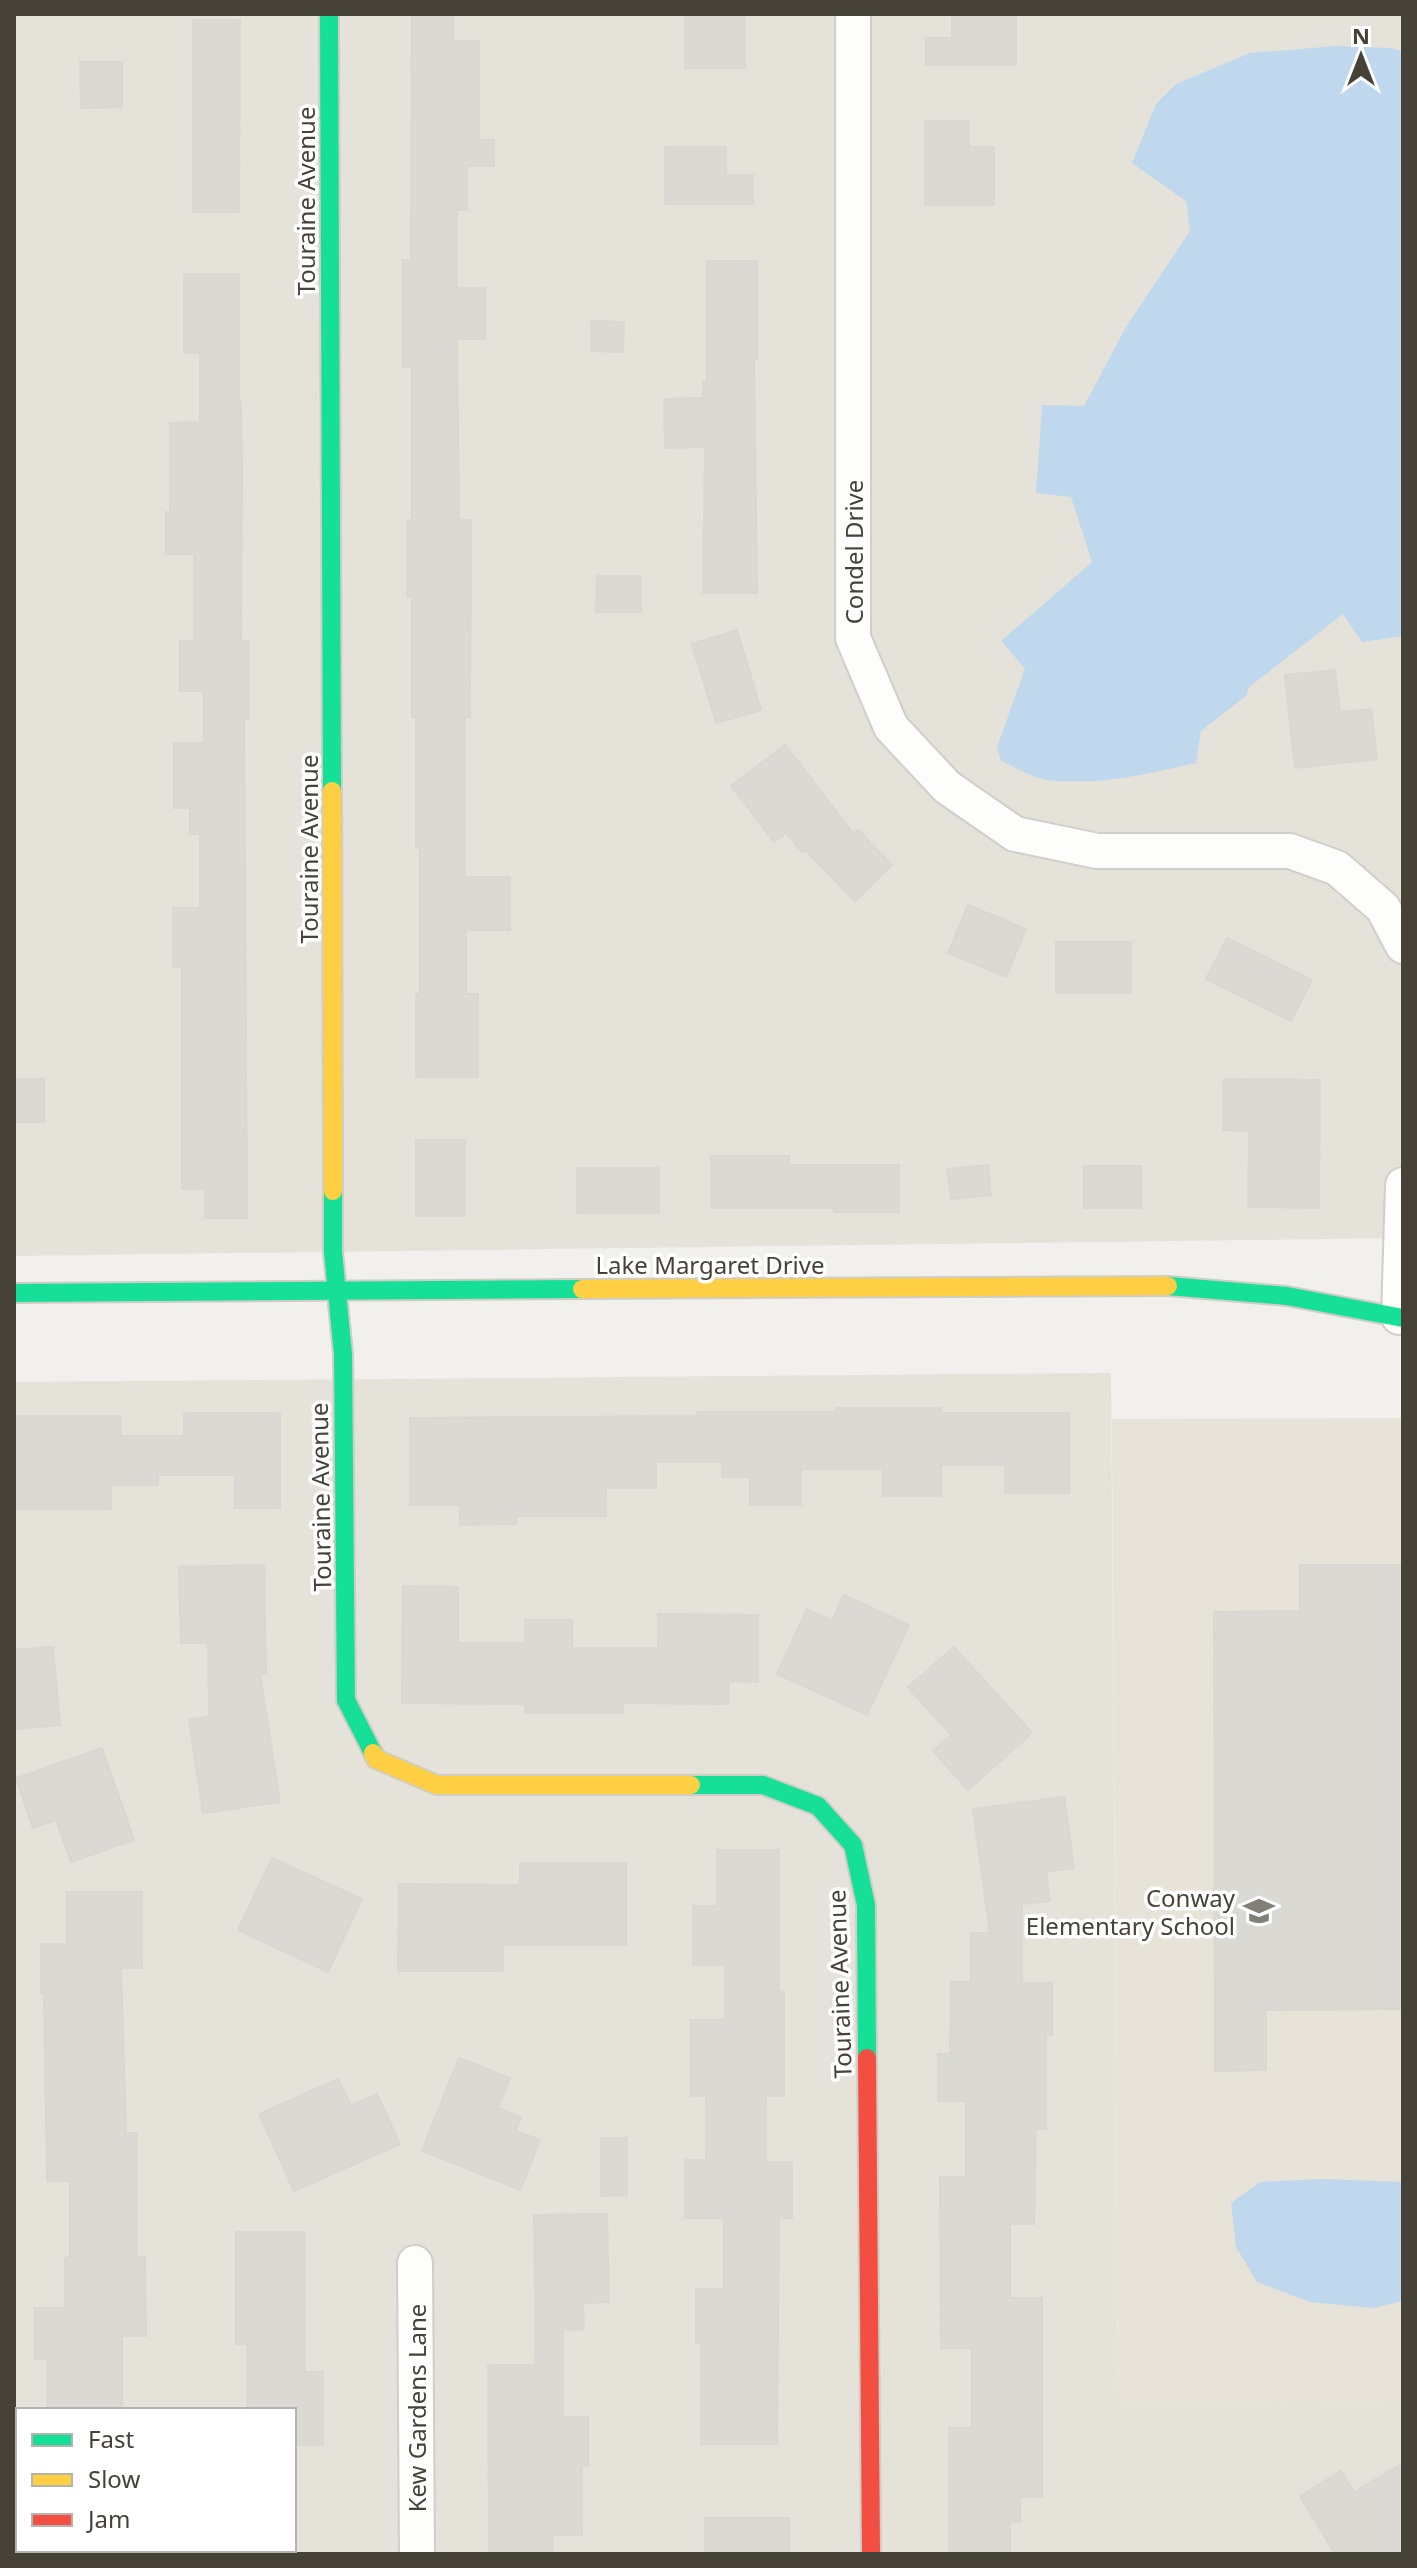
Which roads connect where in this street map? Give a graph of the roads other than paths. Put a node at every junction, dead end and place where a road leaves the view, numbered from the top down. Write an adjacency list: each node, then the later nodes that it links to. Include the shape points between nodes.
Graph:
1 (329, 14): 6 (street, Touraine Avenue, via 333,1252)
2 (853, 14): 3 (street, Condel Drive, via 853,638 891,727 947,787 1015,834 1097,851 1290,851 1337,868)
3 (1393, 904): 4 (street, Condel Drive)
4 (1403, 946)
5 (1403, 1185): 8 (street)
6 (338, 1291): 7 (street, Lake Margaret Drive); 8 (street, Lake Margaret Drive, via 1196,1287 1287,1296); 11 (street, Touraine Avenue, via 346,1700 376,1759 437,1785 763,1785 818,1806 853,1845 866,1905)
7 (14, 1293)
8 (1401, 1318)
9 (415, 2263): 10 (street, Kew Gardens Lane)
10 (417, 2554)
11 (871, 2554)

